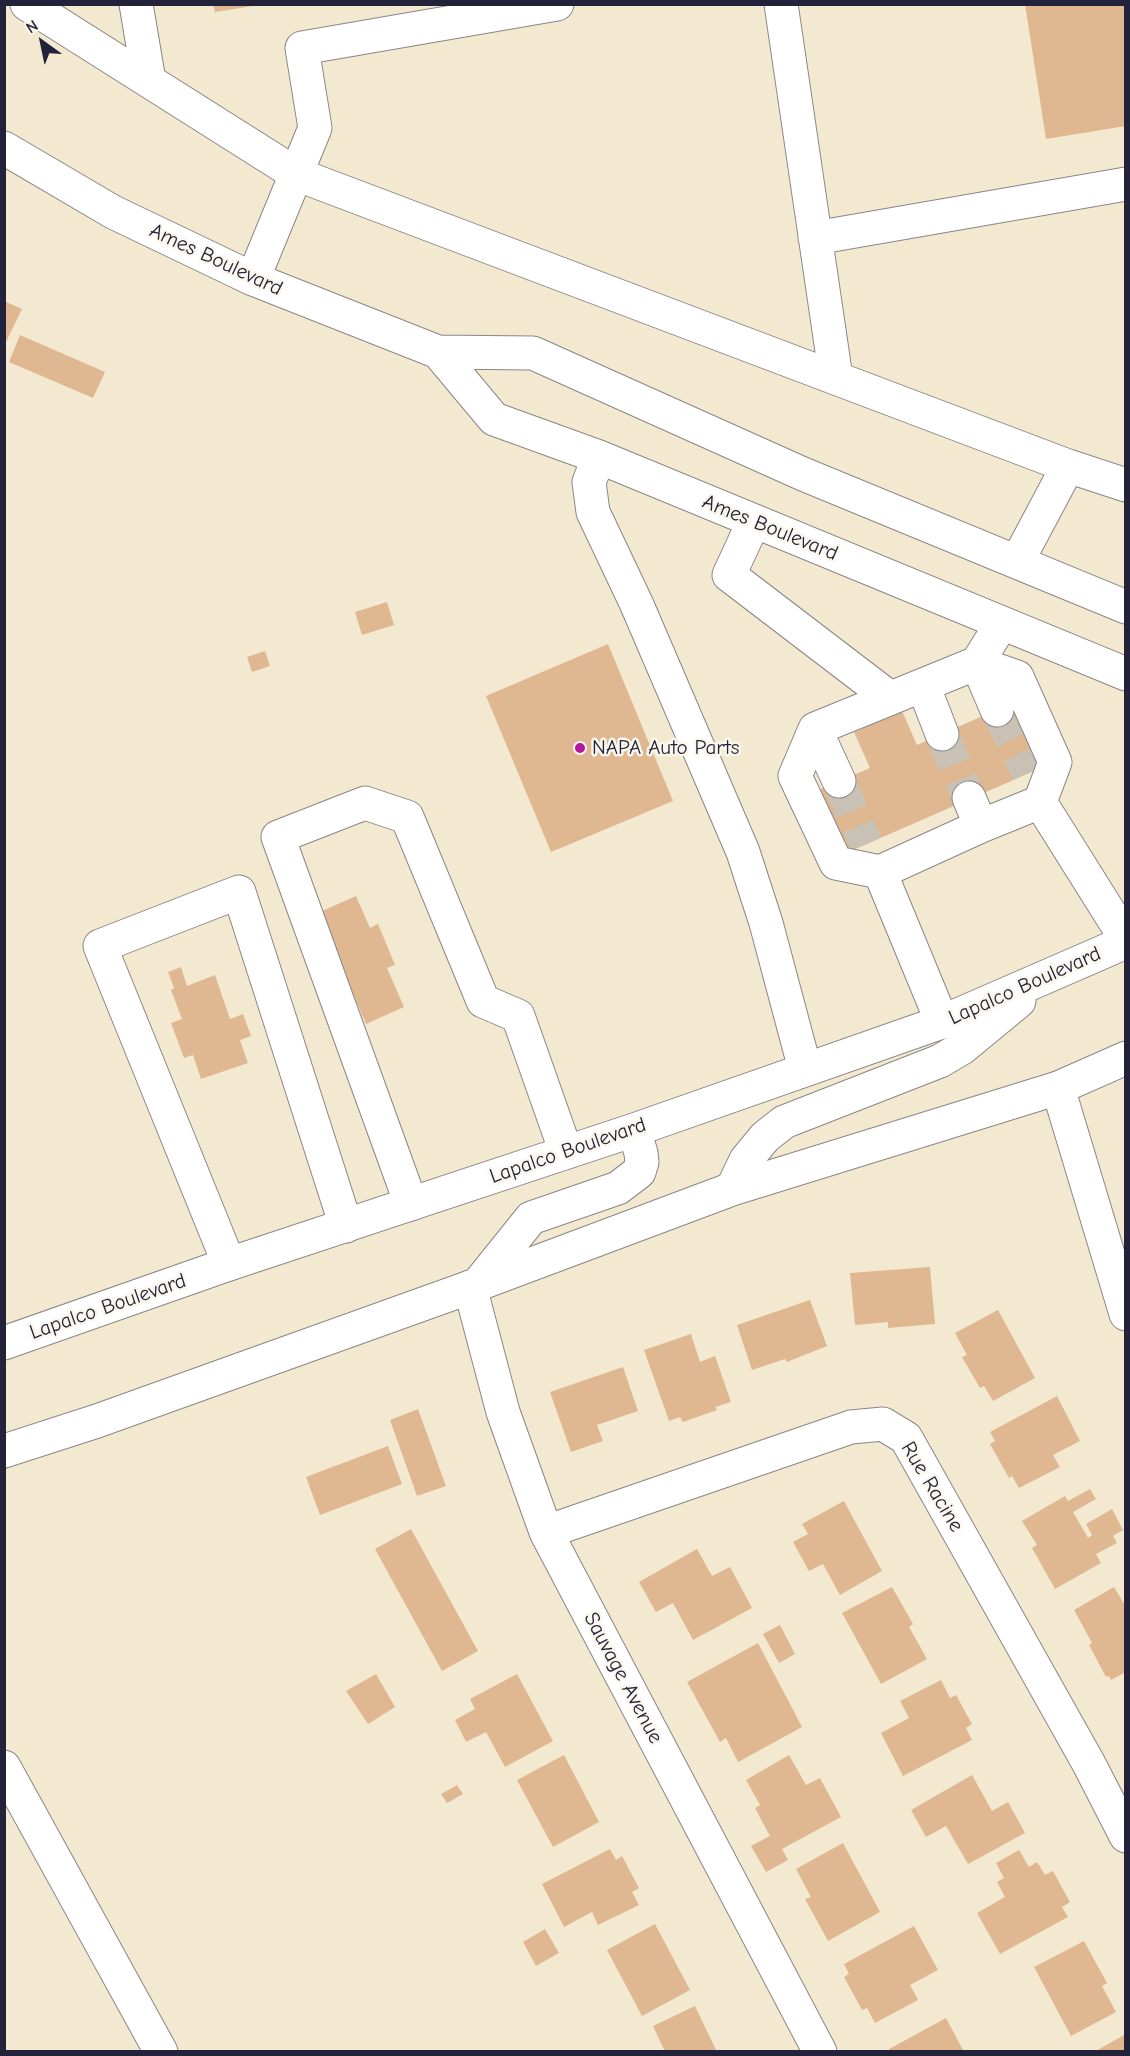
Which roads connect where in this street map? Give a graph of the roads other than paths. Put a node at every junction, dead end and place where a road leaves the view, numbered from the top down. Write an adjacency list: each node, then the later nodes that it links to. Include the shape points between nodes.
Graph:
1 (27, 4): 5 (street)
2 (136, 4): 5 (street)
3 (557, 4): 7 (street, via 302,48 315,128)
4 (781, 4): 9 (street)
5 (149, 81): 7 (street)
6 (4, 148): 10 (street, Ames Boulevard, via 113,212)
7 (296, 174): 10 (street); 12 (street)
8 (1125, 184): 9 (street)
9 (815, 238): 12 (street)
10 (253, 279): 11 (street, Ames Boulevard)
11 (438, 352): 13 (street, Ames Boulevard, via 494,418); 17 (street, Ames Boulevard, via 533,353 803,474)
12 (836, 378): 14 (street)
13 (599, 457): 16 (street, Ames Boulevard); 34 (street, via 589,482 593,512 743,852)
14 (1068, 466): 15 (street); 17 (street)
15 (1125, 485)
16 (754, 521): 19 (street, Ames Boulevard); 23 (street, via 729,575)
17 (1017, 562): 18 (street, Ames Boulevard)
18 (1125, 607)
19 (1002, 623): 20 (street); 21 (street, Ames Boulevard)
20 (977, 663): 22 (street); 24 (street); 28 (street, via 1017,677 1055,762)
21 (1125, 674)
22 (923, 685): 23 (street); 26 (street)
23 (890, 698): 25 (street)
24 (997, 710)
25 (815, 729): 27 (street); 29 (street, via 795,776 836,863)
26 (942, 734)
27 (839, 781)
28 (1034, 787): 29 (street); 30 (street)
29 (873, 858): 32 (street)
30 (1125, 941): 31 (street, Lapalco Boulevard)
31 (1050, 975): 32 (street, Lapalco Boulevard); 38 (street, via 962,1048 940,1061 784,1122 746,1160)
32 (942, 1022): 34 (street, Lapalco Boulevard)
33 (1125, 1058): 35 (street)
34 (805, 1069): 36 (street, Lapalco Boulevard)
35 (1058, 1088): 38 (street); 43 (street)
36 (634, 1130): 37 (street, Lapalco Boulevard); 42 (street, via 641,1153 639,1172 618,1188 531,1218)
37 (566, 1152): 39 (street, Lapalco Boulevard); 39 (street, via 518,1016 483,1001 407,816 365,804 278,837)
38 (732, 1189): 42 (street)
39 (411, 1204): 40 (street, Lapalco Boulevard)
40 (346, 1226): 41 (street, Lapalco Boulevard); 41 (street, via 239,892 100,946)
41 (229, 1264): 44 (street, Lapalco Boulevard)
42 (473, 1286): 45 (street); 46 (street, Sauvage Avenue, via 502,1412)
43 (1125, 1314)
44 (4, 1344)
45 (4, 1451)
46 (546, 1532): 48 (street, Rue Racine, via 851,1427 883,1424 906,1438 1089,1764); 50 (street, Sauvage Avenue)
47 (4, 1767): 49 (street)
48 (1125, 1836)
49 (161, 2052)
50 (820, 2052)

